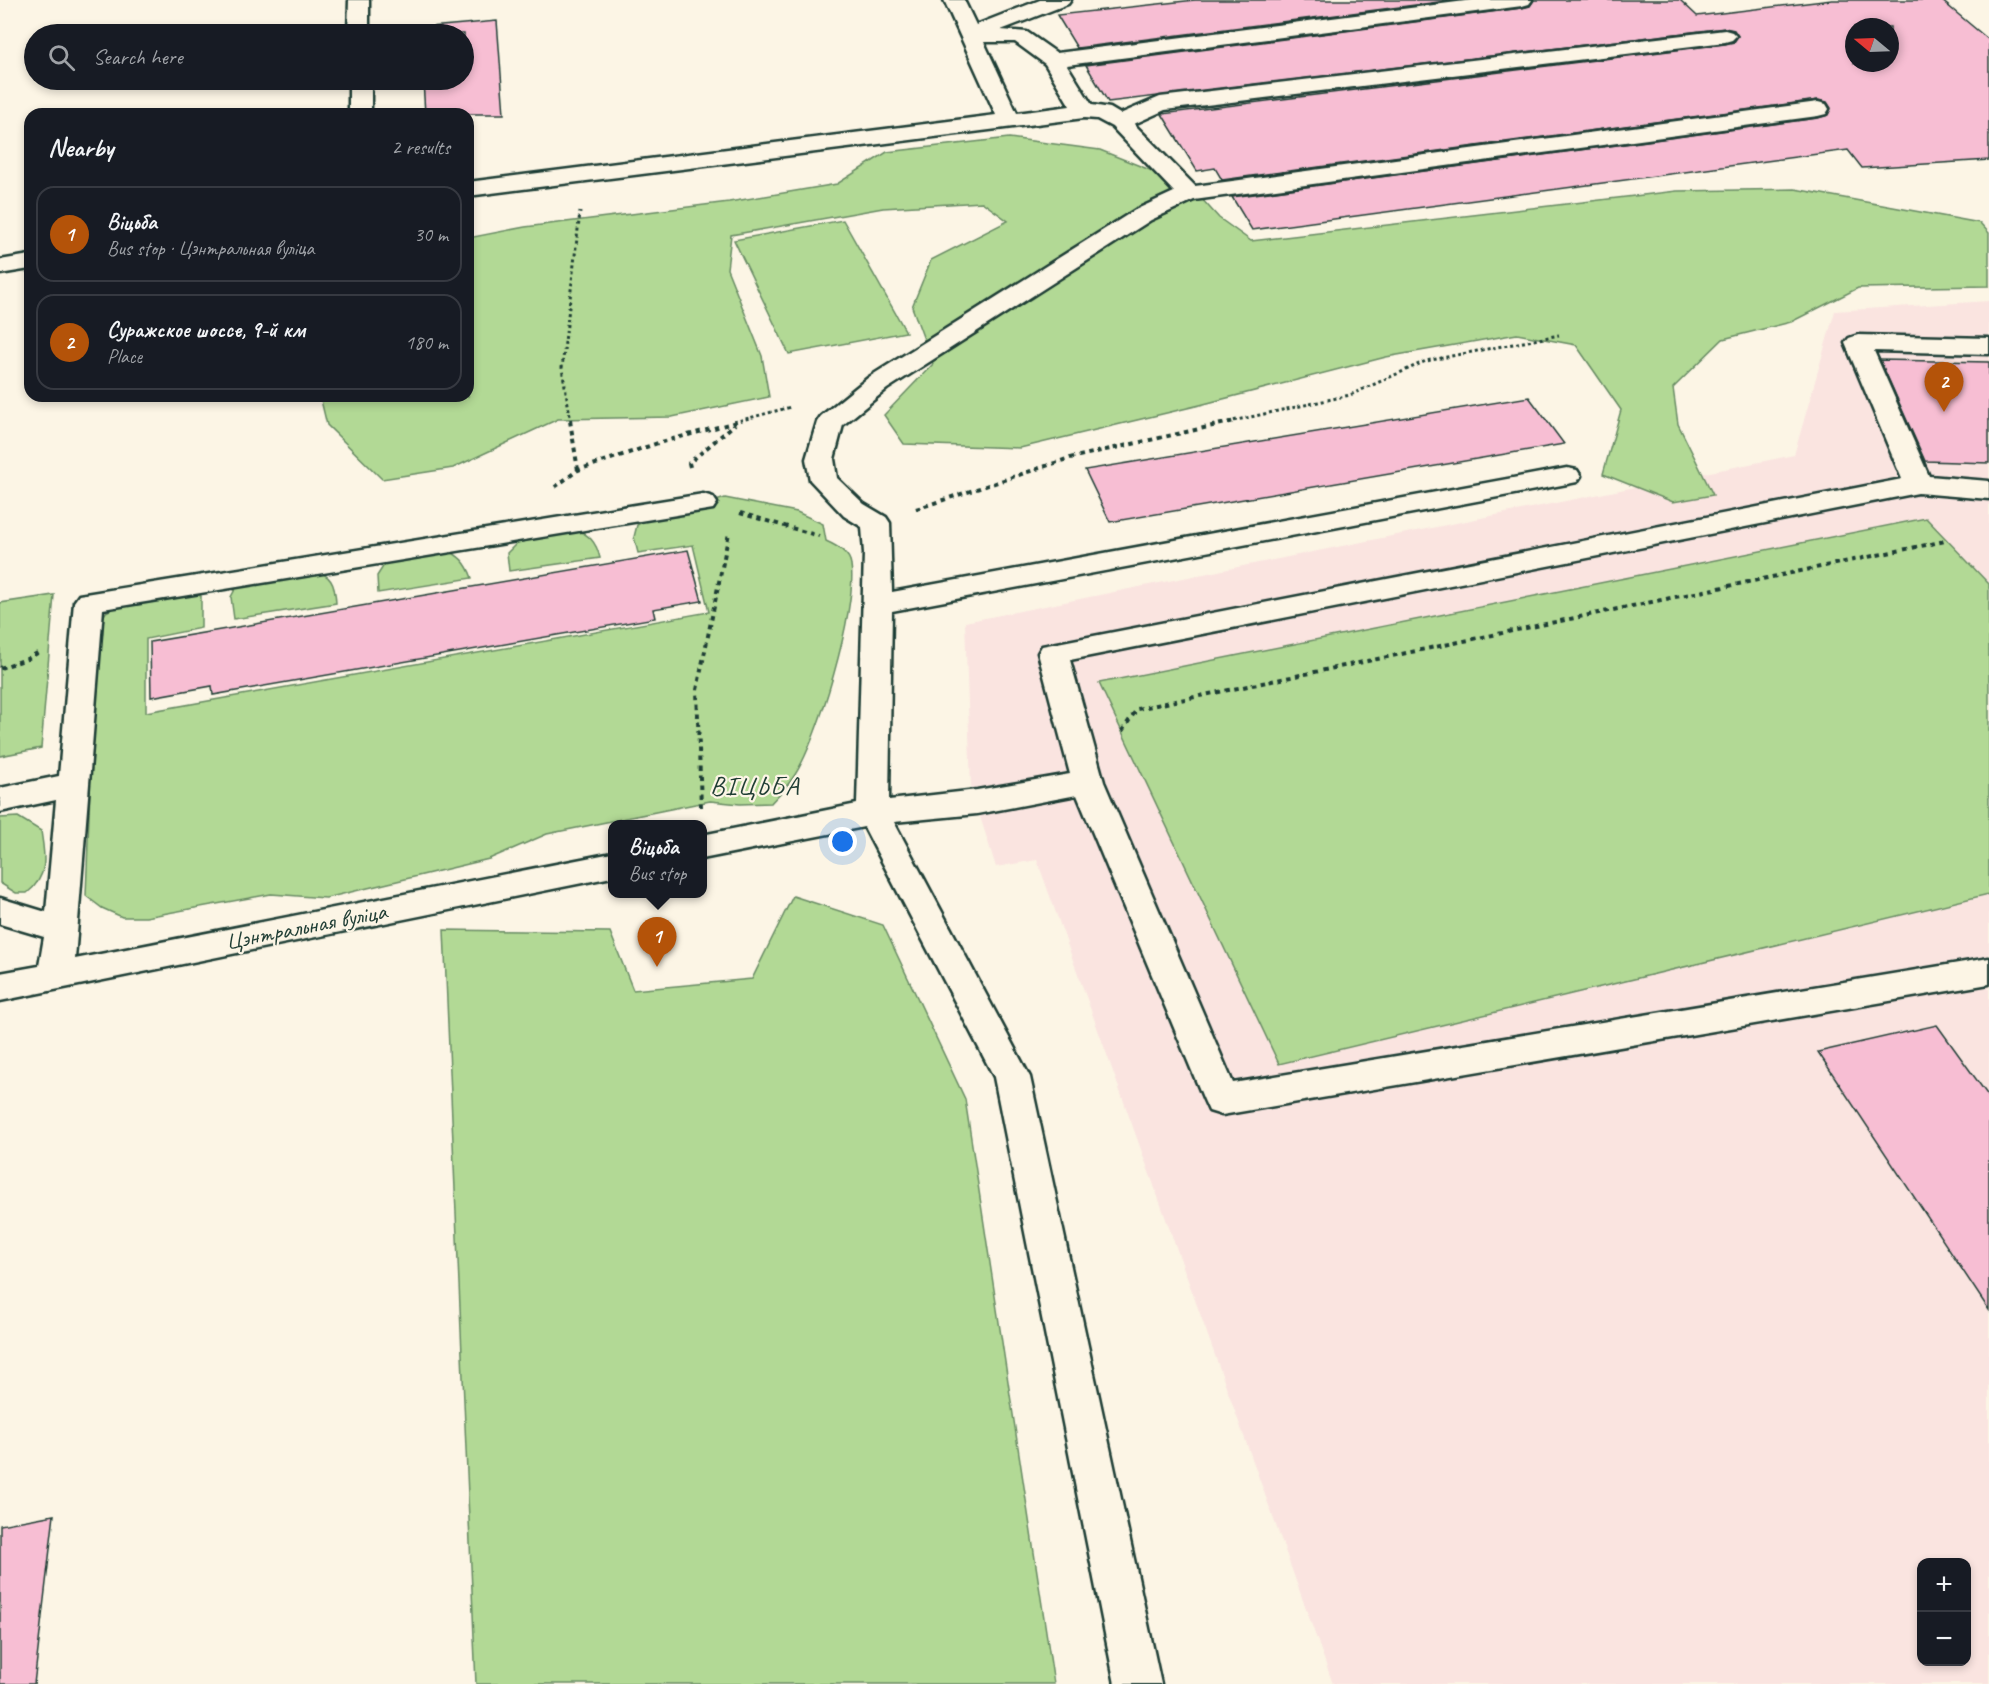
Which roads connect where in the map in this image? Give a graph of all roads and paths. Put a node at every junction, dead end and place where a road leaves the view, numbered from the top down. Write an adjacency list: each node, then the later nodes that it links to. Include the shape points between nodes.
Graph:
1 (359, 0): 5 (street)
2 (954, 0): 6 (street)
3 (1061, 0): 6 (street)
4 (1522, 0): 8 (street)
5 (359, 24)
6 (970, 36): 8 (street, via 1020,36); 13 (street)
7 (1725, 36): 14 (street, via 1160,104)
8 (1053, 60): 12 (street)
9 (360, 90): 10 (street)
10 (360, 108)
11 (1818, 109): 17 (street)
12 (1084, 111): 13 (street); 14 (street, via 1102,113)
13 (1008, 120): 15 (street)
14 (1120, 122): 17 (street)
15 (584, 175): 16 (street); 24 (path, via 562,368)
16 (474, 188)
17 (1189, 194): 31 (street, via 1143,215 878,383 830,422 820,459 824,480 854,510)
18 (24, 262): 19 (street)
19 (0, 267)
20 (1558, 336): 31 (path, via 1426,360 1350,395 1070,458)
21 (1989, 346): 26 (street, via 1858,343)
22 (792, 407): 23 (path)
23 (738, 422): 24 (path, via 657,443); 29 (path, via 689,463)
24 (578, 470): 27 (path)
25 (1567, 476): 34 (street)
26 (1917, 484): 28 (street); 35 (street, via 1053,653)
27 (550, 490)
28 (1989, 490)
29 (703, 503): 30 (path); 36 (street, via 88,602)
30 (733, 511): 33 (path); 38 (path, via 697,690)
31 (876, 523): 33 (street)
32 (1945, 541): 35 (path, via 1137,709)
33 (878, 553): 34 (street)
34 (877, 604): 39 (street)
35 (1088, 782): 39 (street, via 977,802); 44 (street, via 1222,1100)
36 (73, 784): 37 (street); 43 (street)
37 (0, 800)
38 (701, 813)
39 (873, 813): 40 (street); 47 (street, via 1012,1077)
40 (707, 846)
41 (608, 866): 45 (street, Цэнтральная вуліца)
42 (0, 911): 43 (street)
43 (62, 929): 45 (street)
44 (1989, 971)
45 (55, 976): 46 (street, Цэнтральная вуліца)
46 (0, 987)
47 (1138, 1684)

